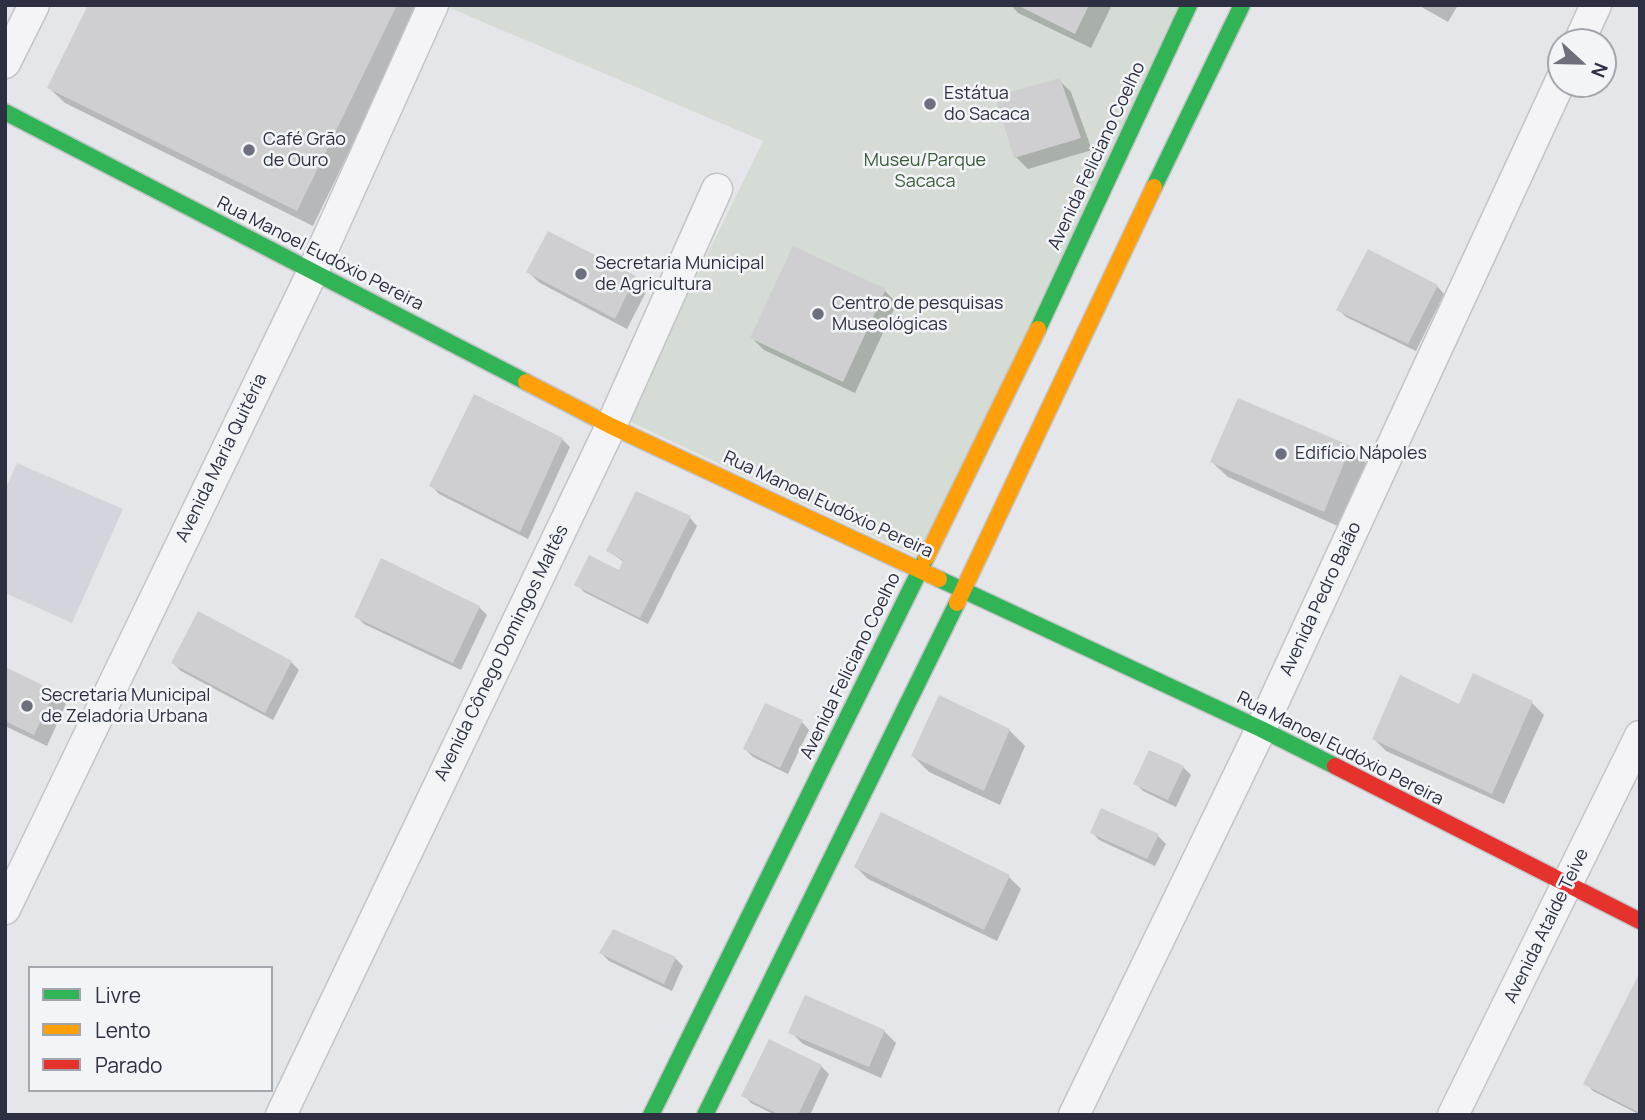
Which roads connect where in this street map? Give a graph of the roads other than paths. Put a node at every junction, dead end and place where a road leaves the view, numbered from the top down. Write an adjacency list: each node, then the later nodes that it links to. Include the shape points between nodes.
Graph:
1 (34, 5): 7 (street)
2 (433, 5): 11 (street, Avenida Maria Quitéria)
3 (1189, 5): 12 (street, Avenida Feliciano Coelho)
4 (1242, 5): 13 (street)
5 (1596, 5): 6 (street)
6 (1585, 28)
7 (5, 64)
8 (1553, 98): 17 (street, Avenida Pedro Baião)
9 (5, 112): 11 (street, Rua Manoel Eudóxio Pereira)
10 (717, 189): 14 (street, Avenida Cônego Domingos Maltês)
11 (313, 271): 14 (street, Rua Manoel Eudóxio Pereira); 20 (street, Avenida Maria Quitéria)
12 (1038, 328): 13 (street); 15 (street, Avenida Feliciano Coelho)
13 (1067, 341): 16 (street)
14 (611, 426): 15 (street, Rua Manoel Eudóxio Pereira); 22 (street, Avenida Cônego Domingos Maltês)
15 (921, 569): 16 (street, Rua Manoel Eudóxio Pereira); 23 (street, Avenida Feliciano Coelho, via 703,1023)
16 (963, 590): 17 (street, Rua Manoel Eudóxio Pereira); 24 (street, via 735,1038)
17 (1261, 729): 19 (street, Rua Manoel Eudóxio Pereira); 25 (street, Avenida Pedro Baião)
18 (1640, 736): 19 (street, Avenida Ataíde Teive)
19 (1567, 885): 21 (street, Rua Manoel Eudóxio Pereira); 26 (street, Avenida Ataíde Teive)
20 (5, 909)
21 (1640, 921)
22 (281, 1115)
23 (651, 1115)
24 (705, 1115)
25 (1074, 1115)
26 (1453, 1115)

